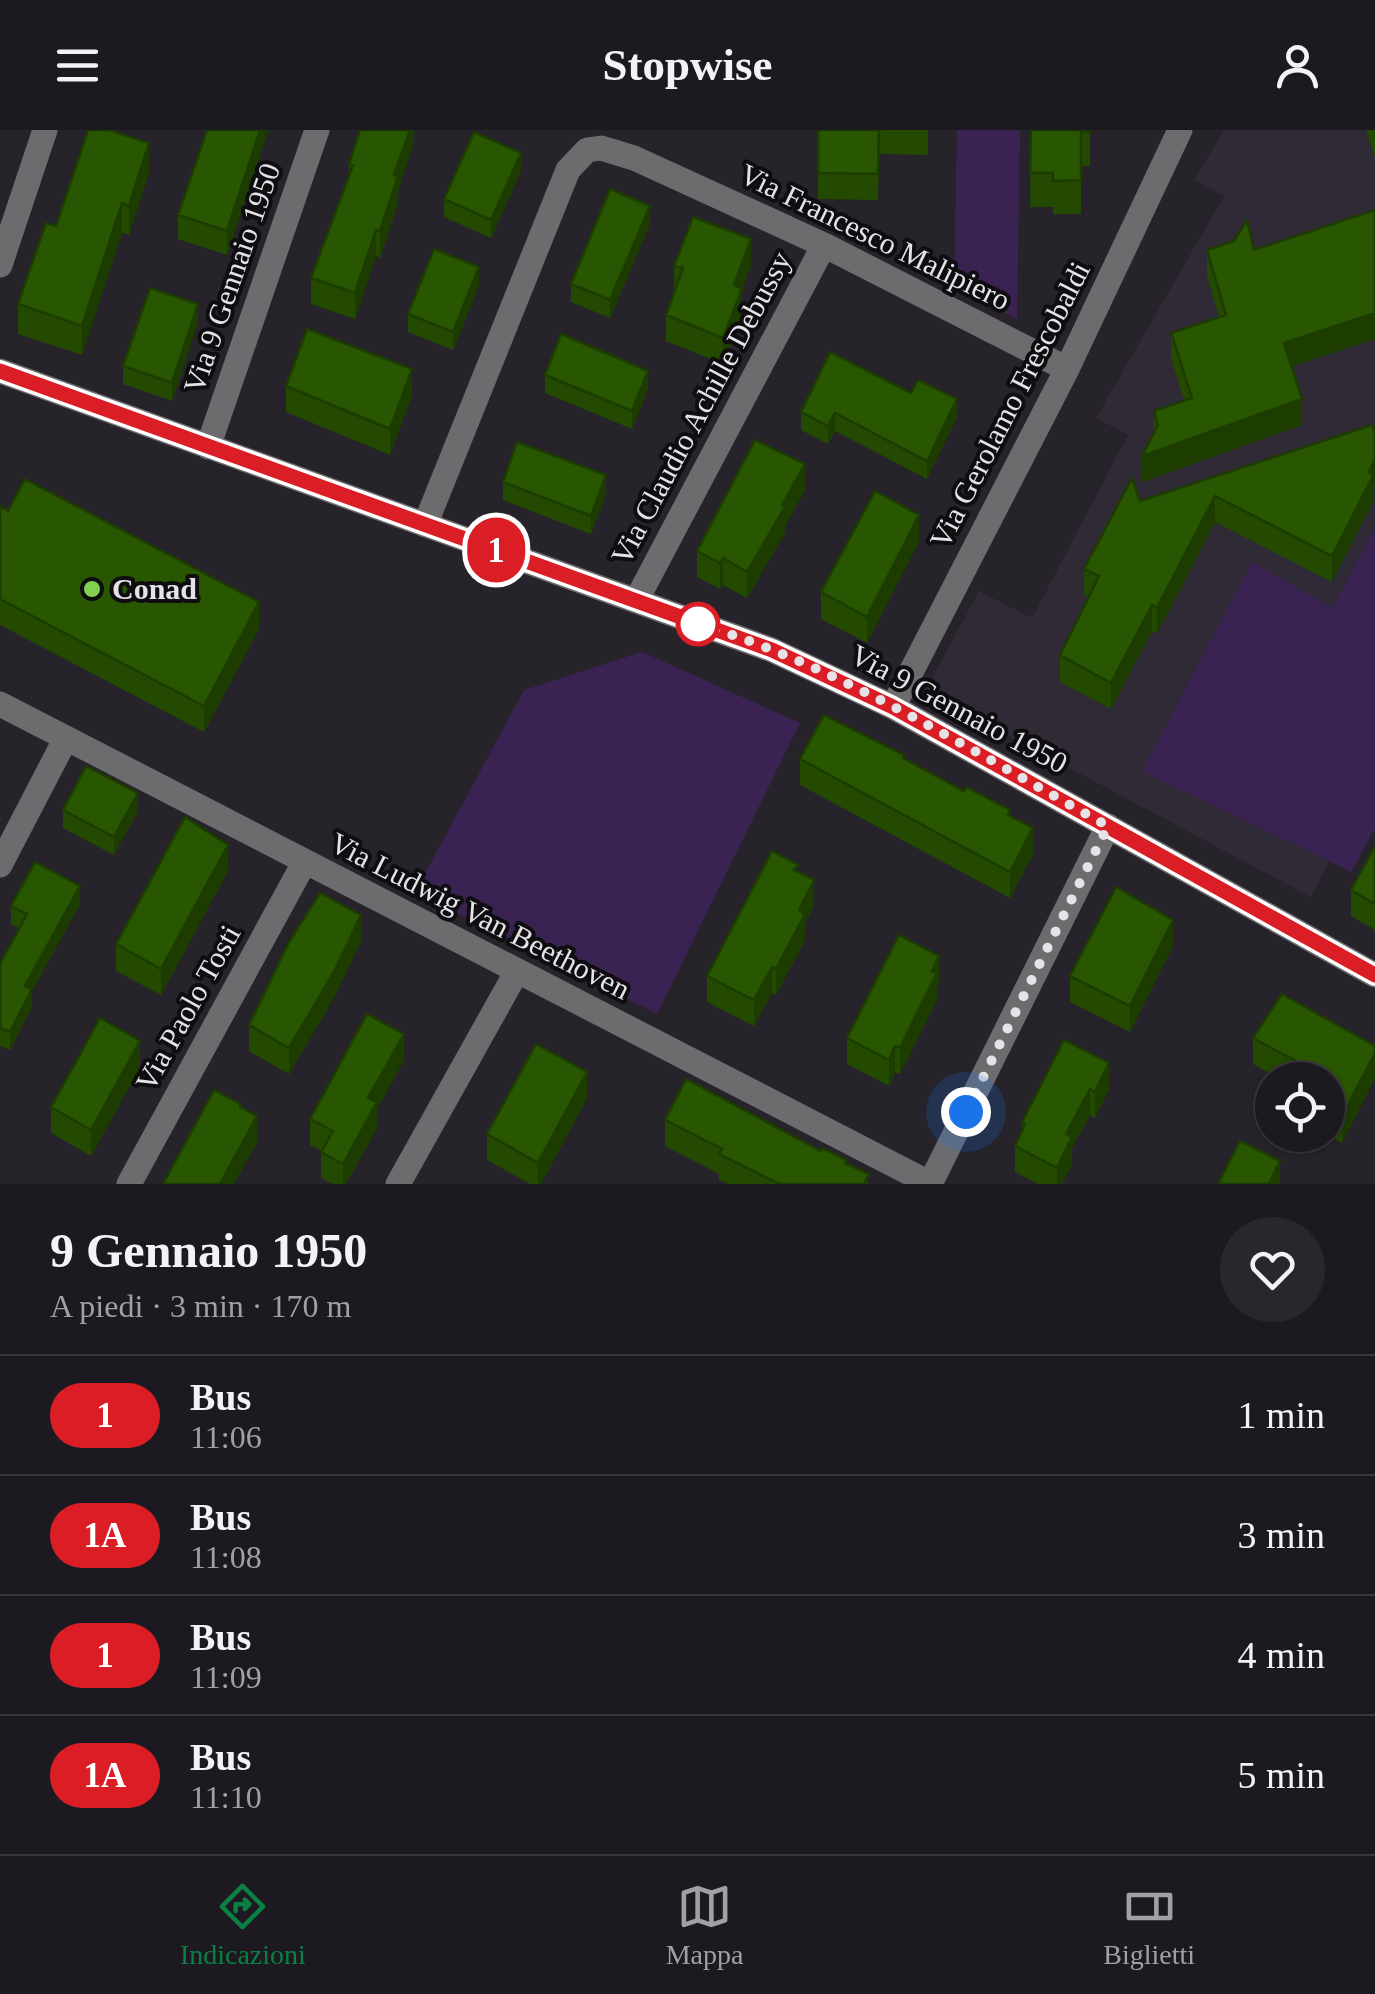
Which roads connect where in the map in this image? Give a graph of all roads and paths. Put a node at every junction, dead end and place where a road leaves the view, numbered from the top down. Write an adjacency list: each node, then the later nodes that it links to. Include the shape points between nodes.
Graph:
1 (45, 130): 5 (street)
2 (317, 130): 8 (street, Via 9 Gennaio 1950)
3 (1180, 130): 6 (street, Via Gerolamo Frescobaldi)
4 (824, 245): 6 (street, Via Francesco Malipiero); 9 (street, Via Francesco Malipiero, via 634,158 601,148 577,157); 10 (street, Via Claudio Achille Debussy)
5 (0, 265)
6 (1067, 369): 12 (street, Via Gerolamo Frescobaldi)
7 (0, 371): 8 (street, Via 9 Gennaio 1950)
8 (208, 447): 9 (street, Via 9 Gennaio 1950)
9 (425, 525): 10 (street, Via 9 Gennaio 1950)
10 (636, 601): 12 (street, Via 9 Gennaio 1950, via 772,650)
11 (0, 704): 13 (street, Via Ludwig Van Beethoven)
12 (893, 707): 14 (street, Via 9 Gennaio 1950)
13 (66, 738): 15 (street, Via Ludwig Van Beethoven); 16 (street)
14 (1108, 826): 18 (street, Via 9 Gennaio 1950); 21 (street)
15 (304, 863): 17 (street, Via Ludwig Van Beethoven); 19 (street, Via Paolo Tosti)
16 (0, 865)
17 (517, 971): 20 (street); 21 (street, Via Ludwig Van Beethoven)
18 (1375, 975)
19 (129, 1184)
20 (398, 1184)
21 (930, 1184)

